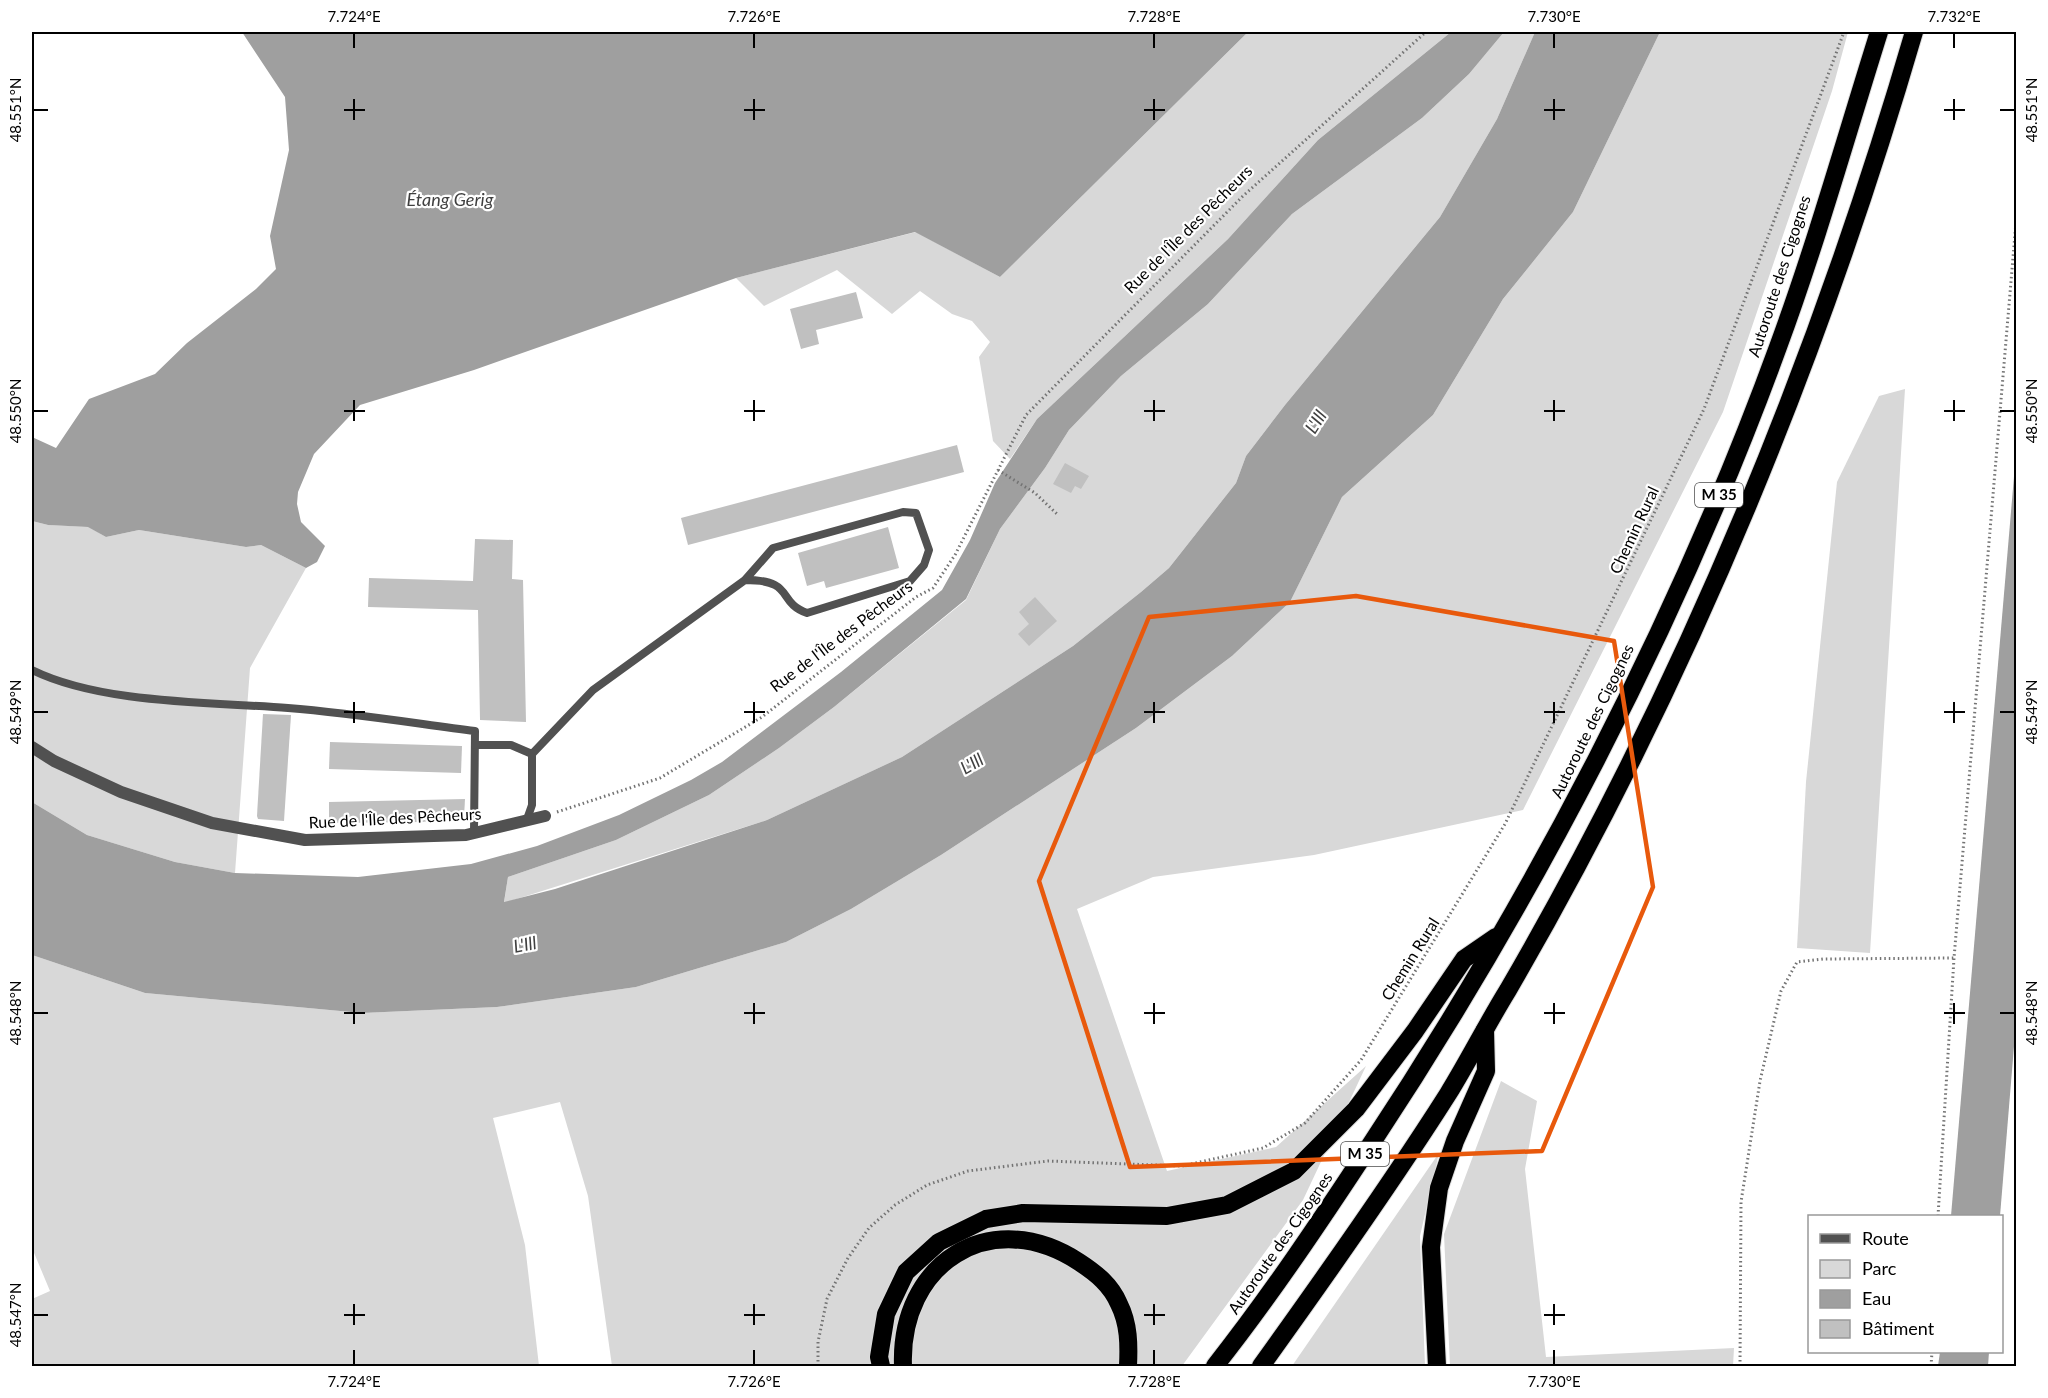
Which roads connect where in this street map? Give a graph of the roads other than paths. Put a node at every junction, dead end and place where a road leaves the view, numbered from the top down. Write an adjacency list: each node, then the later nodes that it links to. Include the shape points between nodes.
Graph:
1 (1879, 32): 11 (highway, Autoroute des Cigognes / M 35, via 1779,346 1729,471 1661,625 1576,799)
2 (1914, 32): 12 (highway, M 35, via 1820,324 1689,645 1606,815)
3 (745, 580): 3 (lane, via 767,580 782,587 795,609 807,613 910,581 924,565 929,550 916,513 903,512 773,548); 7 (lane, via 593,690)
4 (32, 670): 5 (lane, via 83,689 475,730)
5 (475, 745): 7 (lane, via 511,745); 10 (lane)
6 (32, 747): 10 (street, Rue de l'Île des Pêcheurs, via 121,792 212,823 305,840)
7 (532, 754): 9 (lane, via 532,805)
8 (545, 816): 9 (street, Rue de l'Île des Pêcheurs)
9 (526, 822): 10 (street, Rue de l'Île des Pêcheurs)
10 (474, 833)
11 (1501, 934): 13 (highway, via 1464,959 1356,1109 1294,1171 1227,1205 1167,1216 1023,1213 986,1219 939,1242 906,1272 886,1314); 16 (highway, Autoroute des Cigognes / M 35, via 1414,1080 1323,1217)
12 (1485, 1029): 17 (highway, M 35, via 1344,1252); 18 (highway, via 1486,1071 1439,1188 1432,1235)
13 (881, 1366)
14 (903, 1366): 15 (highway, via 902,1346 910,1312 928,1278 954,1253 996,1239 1032,1241 1067,1254 1100,1276 1119,1304 1130,1341)
15 (1128, 1366)
16 (1215, 1366)
17 (1261, 1366)
18 (1437, 1366)

